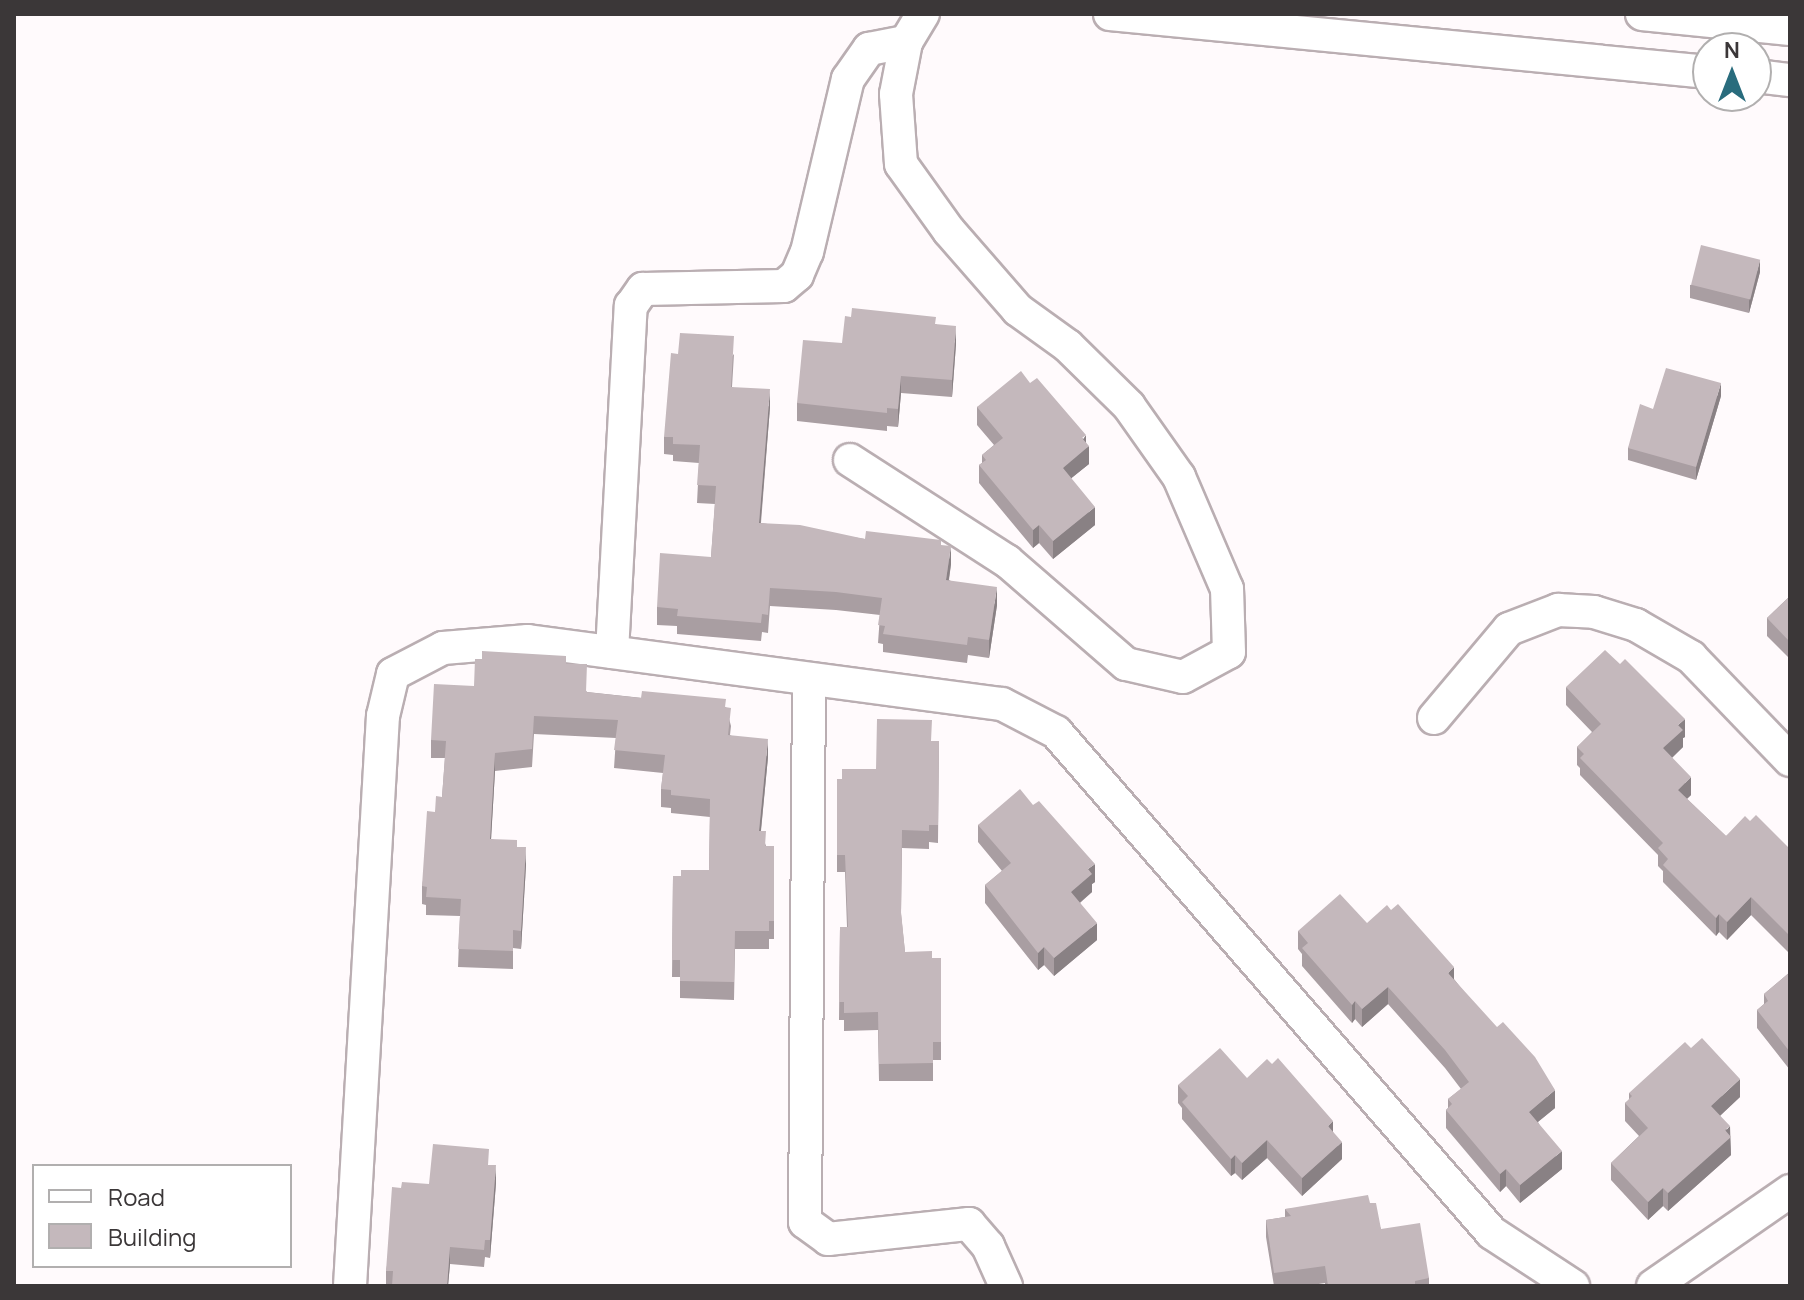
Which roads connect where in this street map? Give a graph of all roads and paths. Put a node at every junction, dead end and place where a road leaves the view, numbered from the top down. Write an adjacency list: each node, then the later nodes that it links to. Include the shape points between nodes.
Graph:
1 (923, 14): 5 (street)
2 (1110, 14): 6 (street)
3 (1642, 14): 4 (street)
4 (1790, 29)
5 (906, 42): 7 (street, via 896,94 901,164 949,231 1018,310 1068,346 1129,406 1179,477 1227,589 1229,652 1183,677 1126,664 1007,561); 8 (street, via 869,49 848,79 797,275 784,286 643,289 631,306)
6 (1692, 70)
7 (850, 460)
8 (612, 652): 9 (street); 13 (street, via 528,641 443,648 393,674 383,716)
9 (809, 679): 14 (street, via 805,1222 828,1239 969,1224 988,1246); 15 (street, via 1002,704 1056,732 1492,1233)
10 (1434, 718): 11 (street, via 1509,629 1558,610 1594,612 1636,625 1691,657)
11 (1790, 760)
12 (1790, 1191): 16 (street)
13 (350, 1286)
14 (1006, 1286)
15 (1573, 1286)
16 (1653, 1286)

